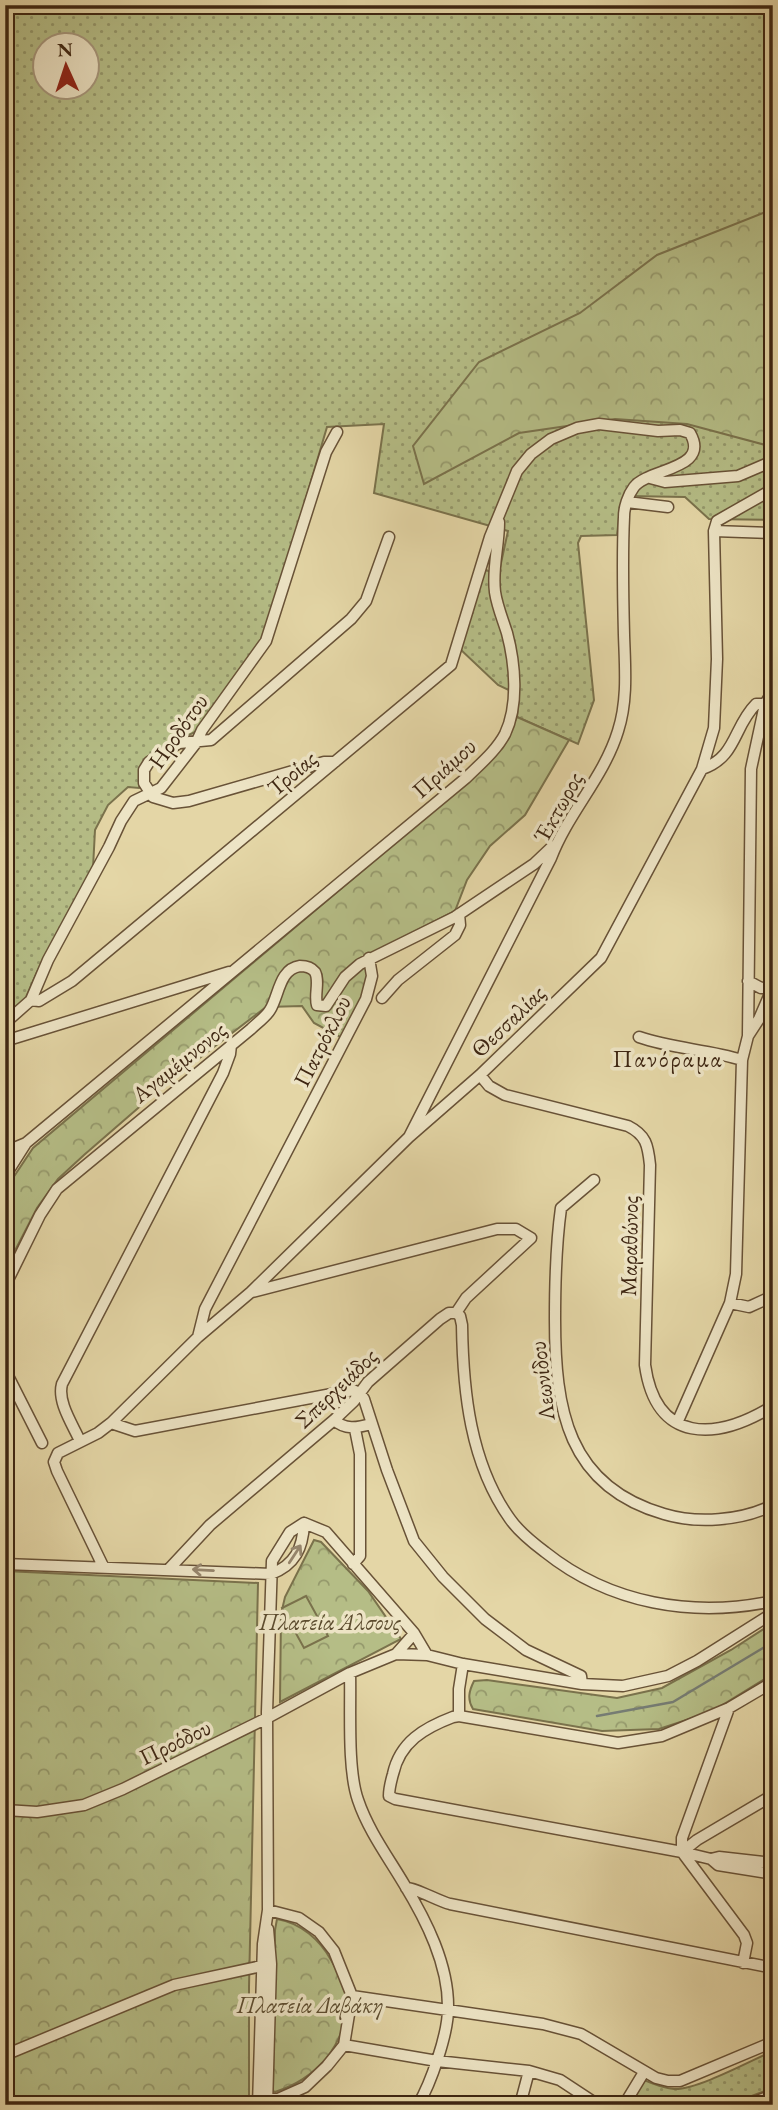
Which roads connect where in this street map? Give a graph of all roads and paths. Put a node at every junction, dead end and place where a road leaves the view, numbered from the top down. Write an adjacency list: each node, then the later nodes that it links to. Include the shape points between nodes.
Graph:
1 (337, 432): 13 (street, Ηροδότου, via 326,452 266,641)
2 (773, 461): 3 (street, via 738,475 665,482)
3 (650, 478): 5 (street, via 634,487); 7 (street, Πριάμου, via 687,460 694,452 690,433 599,425 577,428 531,454 517,471)
4 (773, 489): 8 (street, via 726,514)
5 (627, 502): 6 (street); 17 (street, Έκτωρος, via 622,553 623,712 603,765)
6 (668, 507)
7 (498, 516): 14 (street, Τροίας, via 451,665); 20 (street, Πριάμου, via 495,592 511,650 514,684 512,717 504,735 466,778)
8 (714, 531): 9 (street); 15 (street, Θεσσαλίας, via 717,673 714,728)
9 (773, 533)
10 (389, 537): 13 (street, via 366,601 351,620 211,740)
11 (773, 691): 12 (street)
12 (765, 704): 15 (street, via 756,704 748,712 725,757); 21 (street, via 751,769)
13 (196, 743): 16 (street, Ηροδότου, via 161,788); 16 (street, via 179,743 149,762 144,783)
14 (335, 762): 16 (street, via 189,801 173,803); 24 (street, Τροίας, via 72,981 40,1000)
15 (702, 769): 31 (street, Θεσσαλίας, via 601,958)
16 (150, 794): 24 (street, Ηροδότου, via 134,801 121,821)
17 (557, 843): 18 (street, via 534,864); 32 (street, Έκτωρος)
18 (459, 914): 19 (street); 23 (street, via 455,935 398,980)
19 (369, 958): 29 (street, Αγαμέμνονος, via 345,977 331,1001 321,1007 315,1001 316,974 305,966 296,967 281,981 270,1010); 42 (street, Πατρόκλου, via 372,976 366,999 205,1309)
20 (234, 970): 28 (street); 33 (street, Πριάμου)
21 (748, 981): 22 (street, via 761,988); 26 (street)
22 (773, 987): 26 (street)
23 (382, 999)
24 (31, 1000): 25 (street, Ηροδότου)
25 (5, 1023)
26 (748, 1036): 30 (street)
27 (639, 1037): 30 (street)
28 (5, 1041)
29 (231, 1045): 37 (street, Αγαμέμνονος, via 57,1189); 51 (street, via 223,1073 62,1384 62,1401)
30 (741, 1060): 40 (street, via 737,1261)
31 (480, 1075): 32 (street, Θεσσαλίας); 48 (street, Μαραθώνος, via 505,1095 628,1126 645,1138 650,1165 645,1365 653,1398)
32 (409, 1137): 38 (street, Θεσσαλίας)
33 (26, 1143): 34 (street); 35 (street, Πριάμου)
34 (5, 1155)
35 (5, 1176)
36 (594, 1180): 53 (street, Λεωνίδου, via 561,1208 555,1348 568,1433 589,1469 609,1489 668,1516 714,1519 751,1514)
37 (5, 1286)
38 (251, 1292): 41 (street, Σπερχειάδος, via 497,1229 516,1229 531,1238); 42 (street, Θεσσαλίας)
39 (773, 1296): 40 (street, via 750,1307)
40 (730, 1303): 48 (street)
41 (456, 1312): 44 (street, Σπερχειάδος, via 440,1319); 60 (street, via 462,1325 465,1389 480,1457 511,1520 535,1544 582,1577 624,1596 696,1608)
42 (198, 1337): 47 (street, Θεσσαλίας)
43 (5, 1370): 52 (street)
44 (360, 1393): 46 (street, Σπερχειάδος); 47 (street, via 345,1390 135,1431); 49 (street)
45 (773, 1406): 48 (street, via 723,1428)
46 (334, 1420): 50 (street); 58 (street, Σπερχειάδος, via 210,1525)
47 (111, 1423): 51 (street, Θεσσαλίας)
48 (677, 1423)
49 (371, 1424): 50 (street); 68 (street, via 414,1541 443,1577 485,1619 526,1650 581,1676)
50 (355, 1429): 56 (street, via 360,1454 360,1556)
51 (80, 1441): 57 (street, Θεσσαλίας, via 58,1453 54,1462)
52 (42, 1443)
53 (773, 1505)
54 (304, 1523): 56 (street, via 326,1532); 59 (street, via 290,1532 272,1562); 59 (street, one-way to 54, via 285,1569 297,1555 304,1540)
55 (5, 1564): 57 (street)
56 (353, 1564): 62 (street)
57 (103, 1566): 58 (street)
58 (169, 1569): 59 (street, one-way to 58)
59 (271, 1574): 71 (street)
60 (773, 1601)
61 (773, 1613): 68 (street, via 668,1676 623,1686)
62 (413, 1635): 63 (street); 64 (street); 65 (street)
63 (396, 1654): 64 (street); 66 (street)
64 (424, 1655): 65 (street)
65 (460, 1663): 68 (street); 70 (street)
66 (351, 1673): 71 (street, Προόδου); 78 (street, via 352,1758 358,1799)
67 (773, 1682): 69 (street)
68 (582, 1684)
69 (729, 1708): 70 (street, via 662,1735 618,1743); 74 (street, via 682,1838)
70 (459, 1716): 74 (street, via 418,1733 404,1748 394,1768 389,1796)
71 (267, 1718): 73 (street, Προόδου, via 84,1805 37,1812); 79 (street)
72 (773, 1795): 74 (street)
73 (5, 1810)
74 (682, 1852): 75 (street); 82 (street, via 744,1935)
75 (711, 1859): 76 (street); 77 (street, via 718,1865)
76 (773, 1863)
77 (773, 1874)
78 (406, 1888): 82 (street, via 450,1904); 88 (street, via 437,1952)
79 (268, 1910): 80 (street); 87 (street, via 299,1918 319,1932 334,1951)
80 (267, 1925): 81 (street); 83 (street, via 271,1945)
81 (263, 1944): 83 (street); 85 (street)
82 (743, 1963): 84 (street)
83 (267, 1964): 85 (street); 86 (street); 96 (street)
84 (773, 1968)
85 (242, 1970): 86 (street); 91 (street, via 174,1985)
86 (262, 1982): 96 (street)
87 (352, 1996): 88 (street); 90 (street)
88 (448, 2009): 92 (street); 94 (street, via 581,2034)
89 (773, 2042): 94 (street, via 680,2081)
90 (344, 2045): 92 (street); 96 (street, via 304,2087)
91 (5, 2055)
92 (437, 2061): 93 (street); 97 (street)
93 (529, 2071): 98 (street); 99 (street, via 560,2080)
94 (644, 2071): 100 (street)
95 (773, 2095): 101 (street)
96 (264, 2103)
97 (418, 2105)
98 (520, 2105)
99 (598, 2105)
100 (624, 2105)
101 (747, 2105)

